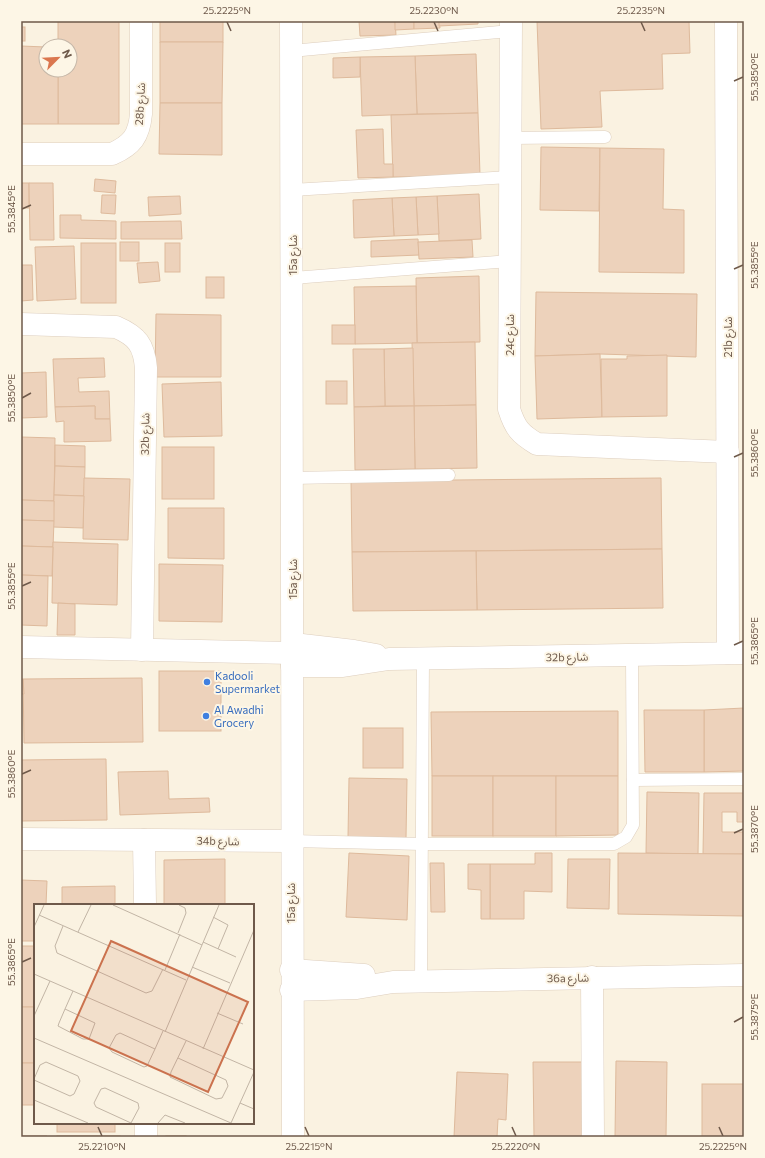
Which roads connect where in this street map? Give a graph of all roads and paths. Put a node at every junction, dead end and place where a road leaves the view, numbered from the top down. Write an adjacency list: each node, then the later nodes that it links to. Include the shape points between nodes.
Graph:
1 (141, 21): 8 (street, 28b شارع, via 141,114 140,127 134,139 112,154)
2 (292, 21): 5 (street, 15a شارع)
3 (726, 21): 14 (street, 21b شارع)
4 (511, 26): 5 (lane); 7 (street, 24c شارع)
5 (291, 51): 10 (street, 15a شارع)
6 (605, 137): 7 (lane)
7 (510, 138): 9 (street, 24c شارع)
8 (21, 154)
9 (510, 177): 10 (lane); 11 (street, 24c شارع)
10 (292, 190): 12 (street, 15a شارع)
11 (510, 260): 12 (lane); 14 (street, 24c شارع, via 508,409 521,434 537,444)
12 (293, 278): 16 (street, 15a شارع)
13 (21, 324): 18 (street, 32b شارع, via 116,327 138,341 145,354)
14 (733, 464): 19 (street, 21b شارع)
15 (449, 475): 16 (lane)
16 (292, 478): 20 (street, 15a شارع)
17 (21, 647): 18 (street, 32b شارع)
18 (142, 650): 20 (street, 32b شارع)
19 (736, 653): 21 (street, 32b شارع)
20 (293, 654): 22 (street, 32b شارع, via 354,651 389,659); 27 (street, 15a شارع)
21 (632, 656): 22 (street, 32b شارع); 24 (lane)
22 (423, 658): 28 (lane)
23 (744, 779): 24 (lane)
24 (633, 780): 28 (lane, via 633,825 626,837 614,844)
25 (21, 839): 26 (street, 34b شارع)
26 (144, 840): 27 (street, 34b شارع); 29 (street)
27 (291, 841): 28 (lane); 32 (street, 15a شارع)
28 (422, 844): 33 (lane)
29 (145, 904)
30 (744, 975): 31 (street, 36a شارع)
31 (592, 977): 33 (street, 36a شارع); 37 (street)
32 (291, 980): 33 (street, 36a شارع, via 358,975 393,982); 36 (street, 15a شارع)
33 (422, 981)
34 (146, 1124): 35 (street)
35 (146, 1137)
36 (293, 1137)
37 (593, 1137)

